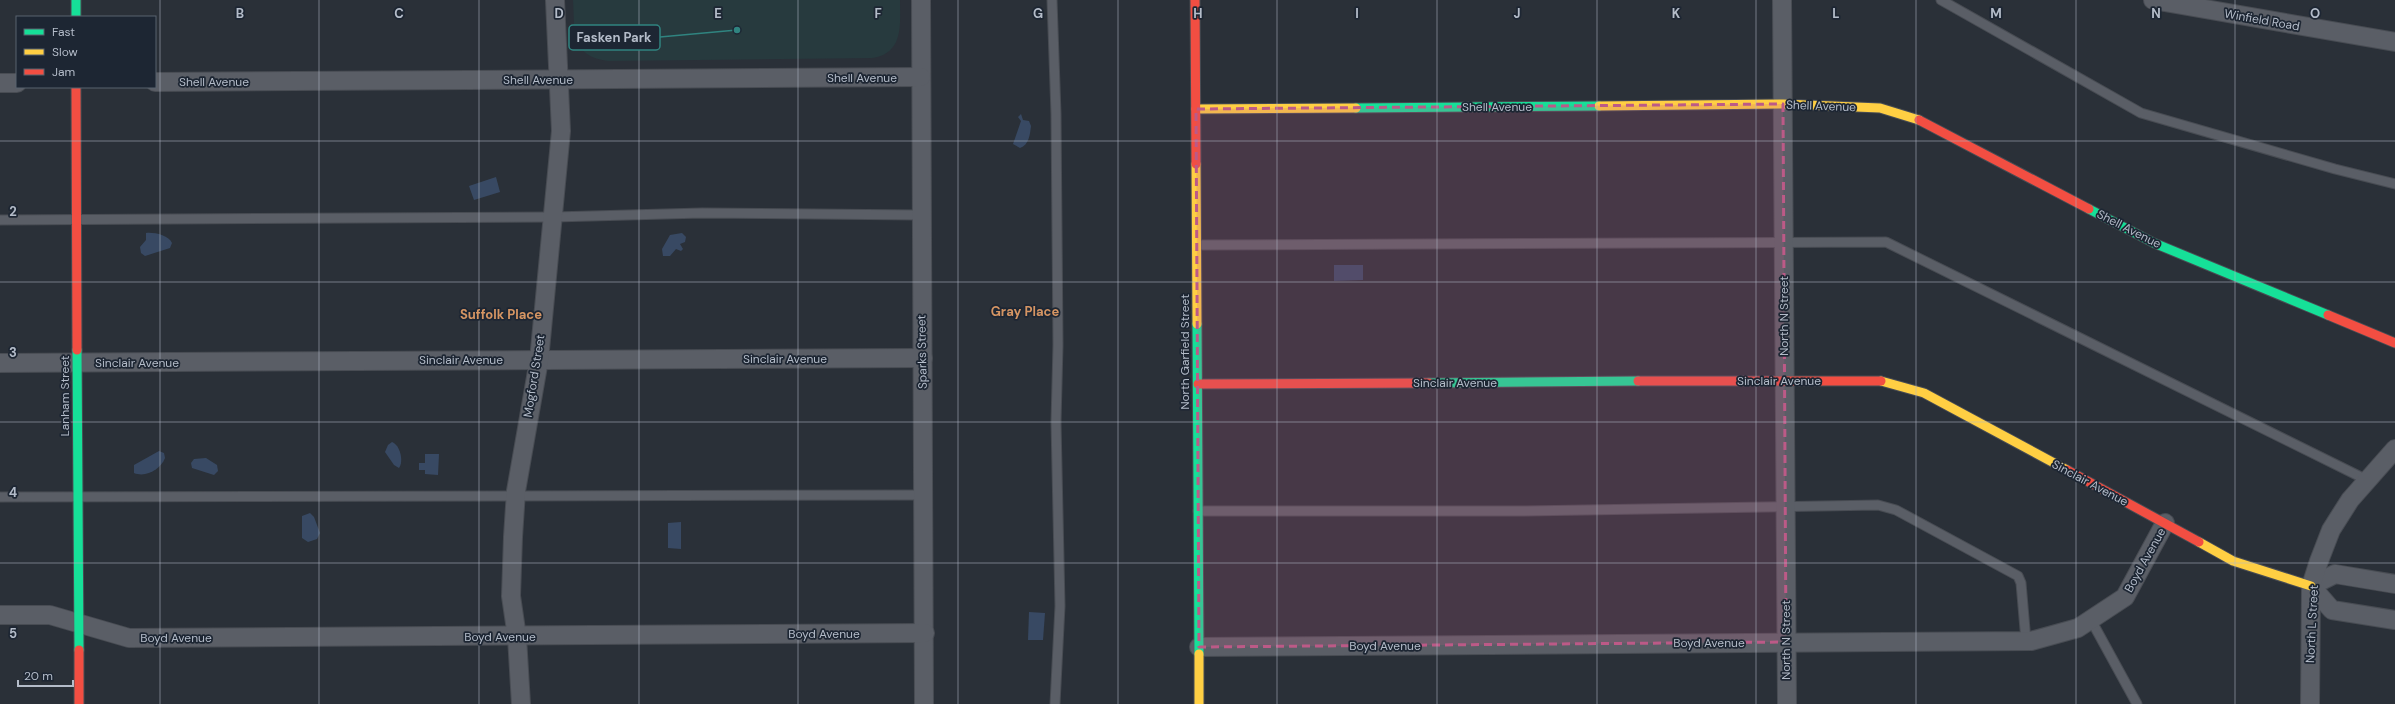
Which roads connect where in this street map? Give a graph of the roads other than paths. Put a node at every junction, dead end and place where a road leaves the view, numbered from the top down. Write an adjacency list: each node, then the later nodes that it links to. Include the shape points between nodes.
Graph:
1 (76, 0): 9 (street)
2 (555, 0): 12 (street, Mogford Street)
3 (921, 0): 11 (street, Sparks Street)
4 (1052, 0): 56 (lane, via 1056,114 1056,422 1060,606)
5 (1195, 0): 18 (street, North Garfield Street)
6 (1782, 0): 17 (street, North N Street)
7 (1941, 0): 19 (lane, via 2141,114)
8 (2153, 0): 10 (street, Winfield Road)
9 (76, 16)
10 (2395, 42)
11 (920, 77): 12 (street, Shell Avenue); 20 (street, Sparks Street)
12 (560, 80): 13 (street, Shell Avenue); 21 (street, Mogford Street, via 561,131)
13 (156, 82)
14 (0, 83): 15 (street)
15 (16, 83)
16 (76, 88): 22 (street, Lanham Street)
17 (1783, 104): 18 (street, Shell Avenue); 24 (street, North N Street); 26 (street, Shell Avenue, via 1880,108 1911,116 2154,243)
18 (1196, 109): 25 (street, North Garfield Street)
19 (2395, 184)
20 (920, 215): 21 (lane); 27 (street, Sparks Street)
21 (554, 216): 22 (lane); 28 (street, Mogford Street)
22 (76, 219): 23 (lane); 30 (street, Lanham Street)
23 (0, 220)
24 (1784, 243): 25 (lane); 31 (street, North N Street); 34 (lane, via 1886,242)
25 (1197, 244): 32 (street, North Garfield Street)
26 (2395, 343)
27 (923, 358): 28 (street, Sinclair Avenue); 36 (street, Sparks Street)
28 (539, 360): 30 (street, Sinclair Avenue); 35 (street, Mogford Street)
29 (0, 363): 30 (street, Sinclair Avenue)
30 (76, 363): 38 (street, Lanham Street)
31 (1785, 381): 32 (street, Sinclair Avenue); 39 (street, North N Street); 41 (street, Sinclair Avenue, via 1875,380 1924,393)
32 (1198, 384): 40 (street, North Garfield Street)
33 (2395, 449): 34 (street, North L Street)
34 (2367, 480): 43 (street, North L Street, via 2350,500 2332,530)
35 (516, 496): 36 (lane); 38 (lane); 49 (street, Mogford Street, via 511,596)
36 (922, 496): 48 (street, Sparks Street)
37 (0, 497): 38 (lane)
38 (77, 498): 47 (street, Lanham Street)
39 (1785, 508): 40 (lane); 50 (lane, via 1878,505 1896,510 2009,569 2018,576 2021,583); 51 (street, North N Street)
40 (1198, 511): 52 (street, North Garfield Street)
41 (2165, 523): 43 (street, Sinclair Avenue, via 2232,561); 45 (street, Boyd Avenue, via 2125,597)
42 (2395, 584): 43 (street, via 2334,574)
43 (2311, 586): 46 (street, via 2332,610); 60 (street, North L Street)
44 (0, 615): 47 (street, Boyd Avenue, via 50,615)
45 (2091, 620): 50 (street, Boyd Avenue, via 2078,628); 59 (lane)
46 (2395, 620)
47 (78, 622): 49 (street, Boyd Avenue, via 129,638); 53 (street, Lanham Street)
48 (925, 633): 49 (street, Boyd Avenue); 55 (street, Sparks Street)
49 (517, 637): 54 (street, Mogford Street)
50 (2026, 641): 51 (street, Boyd Avenue)
51 (1786, 642): 52 (street, Boyd Avenue); 58 (street, North N Street)
52 (1199, 647): 57 (street, North Garfield Street)
53 (79, 704)
54 (521, 704)
55 (924, 704)
56 (1055, 704)
57 (1199, 704)
58 (1786, 704)
59 (2137, 704)
60 (2310, 704)

